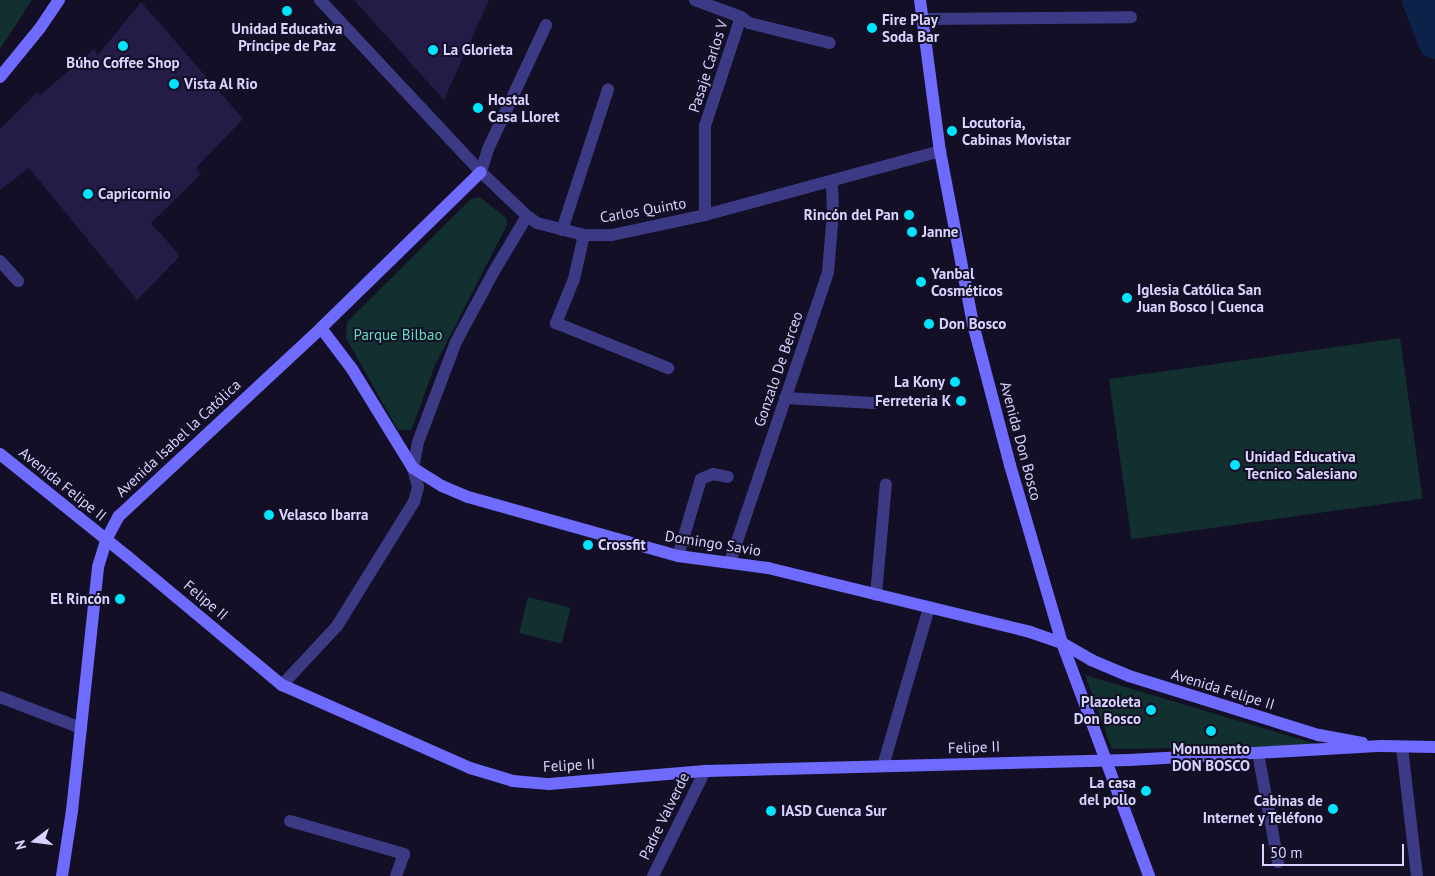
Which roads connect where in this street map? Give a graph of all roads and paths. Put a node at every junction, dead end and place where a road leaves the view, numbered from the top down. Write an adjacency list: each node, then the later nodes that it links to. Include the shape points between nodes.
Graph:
1 (58, 0): 10 (street)
2 (320, 0): 13 (street, Carlos Quinto)
3 (695, 0): 5 (street, Pasaje Carlos V)
4 (920, 0): 7 (street, Avenida Don Bosco)
5 (741, 16): 9 (street, Pasaje Carlos V, via 749,23); 15 (street, Pasaje Carlos V, via 705,126)
6 (1131, 17): 7 (street)
7 (922, 19): 12 (street, Avenida Don Bosco)
8 (546, 25): 13 (street, via 488,149)
9 (830, 43)
10 (0, 77)
11 (608, 89): 17 (street)
12 (940, 152): 14 (street, Carlos Quinto); 34 (street, Avenida Don Bosco, via 973,324)
13 (481, 172): 16 (street, Carlos Quinto); 21 (street, Avenida Isabel la Católica)
14 (832, 182): 15 (street, Carlos Quinto); 23 (street, Gonzalo De Berceo, via 828,272)
15 (705, 215): 18 (street, Carlos Quinto, via 612,235)
16 (527, 216): 17 (street, Carlos Quinto, via 537,223); 26 (street, via 492,273 456,342 418,442)
17 (562, 230): 18 (street, Carlos Quinto)
18 (584, 235): 22 (street, via 574,279 556,323)
19 (0, 260): 20 (street)
20 (18, 281)
21 (321, 328): 26 (street, Domingo Savio, via 352,369); 29 (street, Avenida Isabel la Católica, via 119,516)
22 (668, 368)
23 (785, 398): 24 (street); 31 (street, Gonzalo De Berceo)
24 (873, 402)
25 (0, 454): 29 (street, Avenida Felipe II)
26 (413, 468): 30 (street, Domingo Savio, via 468,497); 35 (street, via 418,487 414,502 337,626)
27 (728, 477): 30 (street, via 713,474 701,480)
28 (886, 484): 32 (street)
29 (106, 540): 35 (street, Felipe II); 37 (street, Avenida Isabel la Católica, via 98,567)
30 (678, 556): 31 (street, Domingo Savio)
31 (730, 562): 32 (street, Domingo Savio, via 768,568)
32 (876, 595): 33 (street, Domingo Savio)
33 (929, 608): 34 (street, Domingo Savio); 43 (street)
34 (1062, 643): 38 (street, Avenida Felipe II, via 1091,660 1147,682 1319,735); 42 (street, Avenida Don Bosco)
35 (282, 685): 44 (street, Felipe II, via 470,768 514,781 549,784)
36 (0, 697): 37 (street)
37 (81, 728): 47 (street, Avenida Isabel la Católica)
38 (1382, 746): 39 (street, Avenida Felipe II); 41 (street, Avenida Felipe II)
39 (1402, 747): 40 (street, Avenida Felipe II); 51 (street)
40 (1435, 747)
41 (1258, 753): 42 (street, Avenida Felipe II); 46 (street)
42 (1105, 761): 43 (street, Felipe II); 50 (street, Avenida Don Bosco)
43 (883, 766): 44 (street, Felipe II)
44 (705, 771): 49 (street, Padre Valverde)
45 (290, 821): 48 (street, via 404,854)
46 (1278, 862)
47 (62, 876)
48 (396, 876)
49 (653, 876)
50 (1149, 876)
51 (1417, 876)

